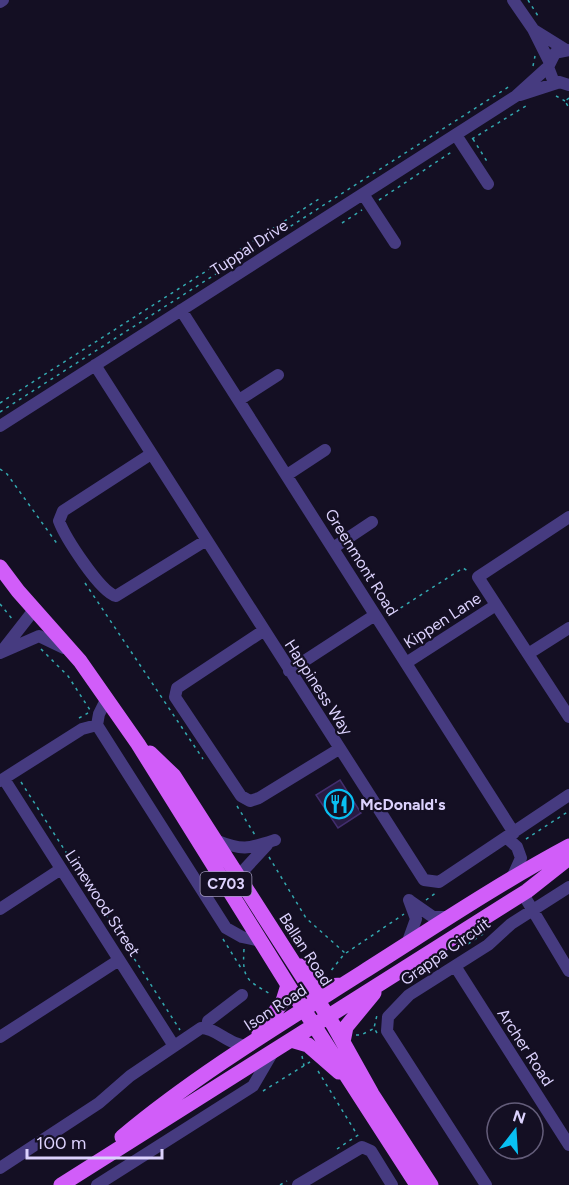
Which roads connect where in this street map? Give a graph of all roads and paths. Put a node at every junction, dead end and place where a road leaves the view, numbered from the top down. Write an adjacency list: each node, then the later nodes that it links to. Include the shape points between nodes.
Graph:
1 (513, 0): 3 (street)
2 (528, 0): 3 (path)
3 (537, 25): 4 (street); 6 (street)
4 (568, 50): 6 (street, Tuppal Drive, via 555,53)
5 (533, 64): 7 (path)
6 (548, 64): 8 (street, via 550,76); 9 (street, Tuppal Drive)
7 (532, 71)
8 (564, 89): 9 (street, Tuppal Drive); 10 (path, via 560,96); 11 (path); 13 (path)
9 (513, 91): 14 (street, Tuppal Drive); 27 (path)
10 (549, 95)
11 (569, 98)
12 (537, 99): 14 (path)
13 (569, 108)
14 (464, 139): 15 (path); 16 (street); 17 (street, Tuppal Drive); 19 (path)
15 (491, 168)
16 (488, 184)
17 (363, 194): 19 (street); 22 (street, Tuppal Drive)
18 (320, 199): 26 (path)
19 (370, 205): 20 (path); 21 (street)
20 (342, 223)
21 (395, 243)
22 (181, 310): 23 (street, Tuppal Drive); 25 (street, Greenmont Road)
23 (95, 365): 28 (street, Tuppal Drive); 30 (street, Happiness Way)
24 (278, 375): 25 (street)
25 (239, 400): 32 (street, Greenmont Road)
26 (0, 403)
27 (0, 412)
28 (0, 426)
29 (326, 450): 32 (street)
30 (151, 454): 35 (street, Happiness Way); 35 (street, via 63,511 59,521 65,534 103,588 116,596)
31 (0, 469): 37 (path)
32 (287, 475): 36 (street, Greenmont Road)
33 (569, 518): 39 (street)
34 (372, 522): 36 (street)
35 (205, 541): 47 (street, Happiness Way)
36 (333, 548): 44 (street, Greenmont Road)
37 (63, 552)
38 (0, 567): 43 (main road, Ballan Road / C703)
39 (478, 577): 42 (street); 44 (path, via 463,568)
40 (82, 579): 59 (path)
41 (0, 604): 46 (path)
42 (496, 604): 51 (street); 52 (street, Kippen Lane)
43 (34, 610): 46 (street); 50 (main road, Ballan Road / C703)
44 (378, 618): 52 (street, Greenmont Road); 53 (street)
45 (569, 628): 51 (street)
46 (21, 629): 49 (street)
47 (263, 631): 53 (street, Happiness Way); 58 (street, via 177,688 175,697 186,717 241,796 250,801)
48 (30, 639): 49 (street); 50 (street, via 45,637); 56 (path, via 69,675)
49 (1, 653)
50 (72, 653): 54 (main road, Ballan Road / C703)
51 (528, 654): 55 (street)
52 (406, 663): 63 (street, Greenmont Road)
53 (289, 671): 58 (street, Happiness Way)
54 (107, 699): 56 (street); 57 (main road, Ballan Road / C703)
55 (569, 717)
56 (97, 721): 60 (street); 78 (street, Ballan Road, via 226,928)
57 (138, 744): 64 (main road, Ballan Road / C703, via 174,776); 78 (main road, Ballan Road / C703)
58 (339, 749): 63 (street, Happiness Way, via 429,883 439,882)
59 (209, 766)
60 (4, 782): 68 (street, Limewood Street); 95 (path, via 20,780)
61 (569, 795): 63 (street, Happiness Way)
62 (235, 804): 65 (path)
63 (510, 835): 70 (street, Greenmont Road, via 521,858)
64 (215, 840): 65 (street, via 238,849); 69 (main road, Ballan Road / C703)
65 (267, 844): 69 (street, via 242,872); 87 (path, via 306,918 345,953)
66 (569, 846): 70 (main road, Ison Road)
67 (569, 858): 72 (main road, Ison Road)
68 (61, 869): 73 (street); 82 (street, Limewood Street)
69 (240, 880): 81 (main road, Ballan Road / C703)
70 (508, 881): 72 (main road); 75 (main road, Ison Road)
71 (569, 886): 74 (street, Grappa Circuit)
72 (523, 894): 74 (street); 86 (main road, Ison Road)
73 (0, 909)
74 (533, 910): 83 (street, Grappa Circuit); 85 (street)
75 (450, 917): 79 (main road, Ison Road); 79 (street, via 433,917 409,900 416,919)
76 (488, 929): 80 (path)
77 (218, 931): 84 (path)
78 (261, 941): 88 (main road, Ballan Road / C703)
79 (407, 944): 89 (main road, Ison Road)
80 (461, 948)
81 (286, 951): 87 (main road); 91 (main road, Ballan Road / C703)
82 (119, 960): 96 (street); 100 (street, Limewood Street)
83 (454, 966): 107 (street, Archer Road); 116 (street, Grappa Circuit, via 410,995 391,1013 387,1031)
84 (243, 970)
85 (569, 971)
86 (392, 977): 93 (main road, Ison Road); 99 (main road, via 346,1027)
87 (321, 983): 89 (main road, via 331,987)
88 (288, 985): 91 (main road, Ballan Road / C703); 101 (main road, via 277,1011)
89 (342, 985): 91 (main road, Ison Road)
90 (242, 995): 94 (street, via 208,1021)
91 (311, 1005): 93 (main road, Ballan Road / C703); 101 (main road, Ison Road)
92 (381, 1010): 97 (path, via 374,1028)
93 (321, 1020): 98 (main road, Ison Road); 99 (main road, Ballan Road / C703); 105 (main road, Ballan Road / C703)
94 (207, 1028): 100 (street, via 195,1031); 101 (street, via 234,1044)
95 (181, 1030)
96 (0, 1036)
97 (380, 1038)
98 (291, 1040): 102 (main road, Ison Road); 105 (main road, via 308,1045)
99 (343, 1042): 115 (main road, Ballan Road / C703)
100 (174, 1046): 109 (street, via 99,1103)
101 (249, 1046): 110 (main road, Ison Road, via 158,1106)
102 (274, 1050): 110 (main road, Ison Road); 111 (street, via 253,1086)
103 (312, 1061): 106 (path)
104 (318, 1070): 108 (path)
105 (354, 1086): 114 (main road, Ballan Road / C703)
106 (255, 1097)
107 (569, 1145)
108 (362, 1147): 112 (street); 113 (street, via 375,1156)
109 (0, 1168)
110 (67, 1181)
111 (97, 1185)
112 (298, 1185)
113 (392, 1185)
114 (417, 1185)
115 (431, 1185)
116 (486, 1185)

